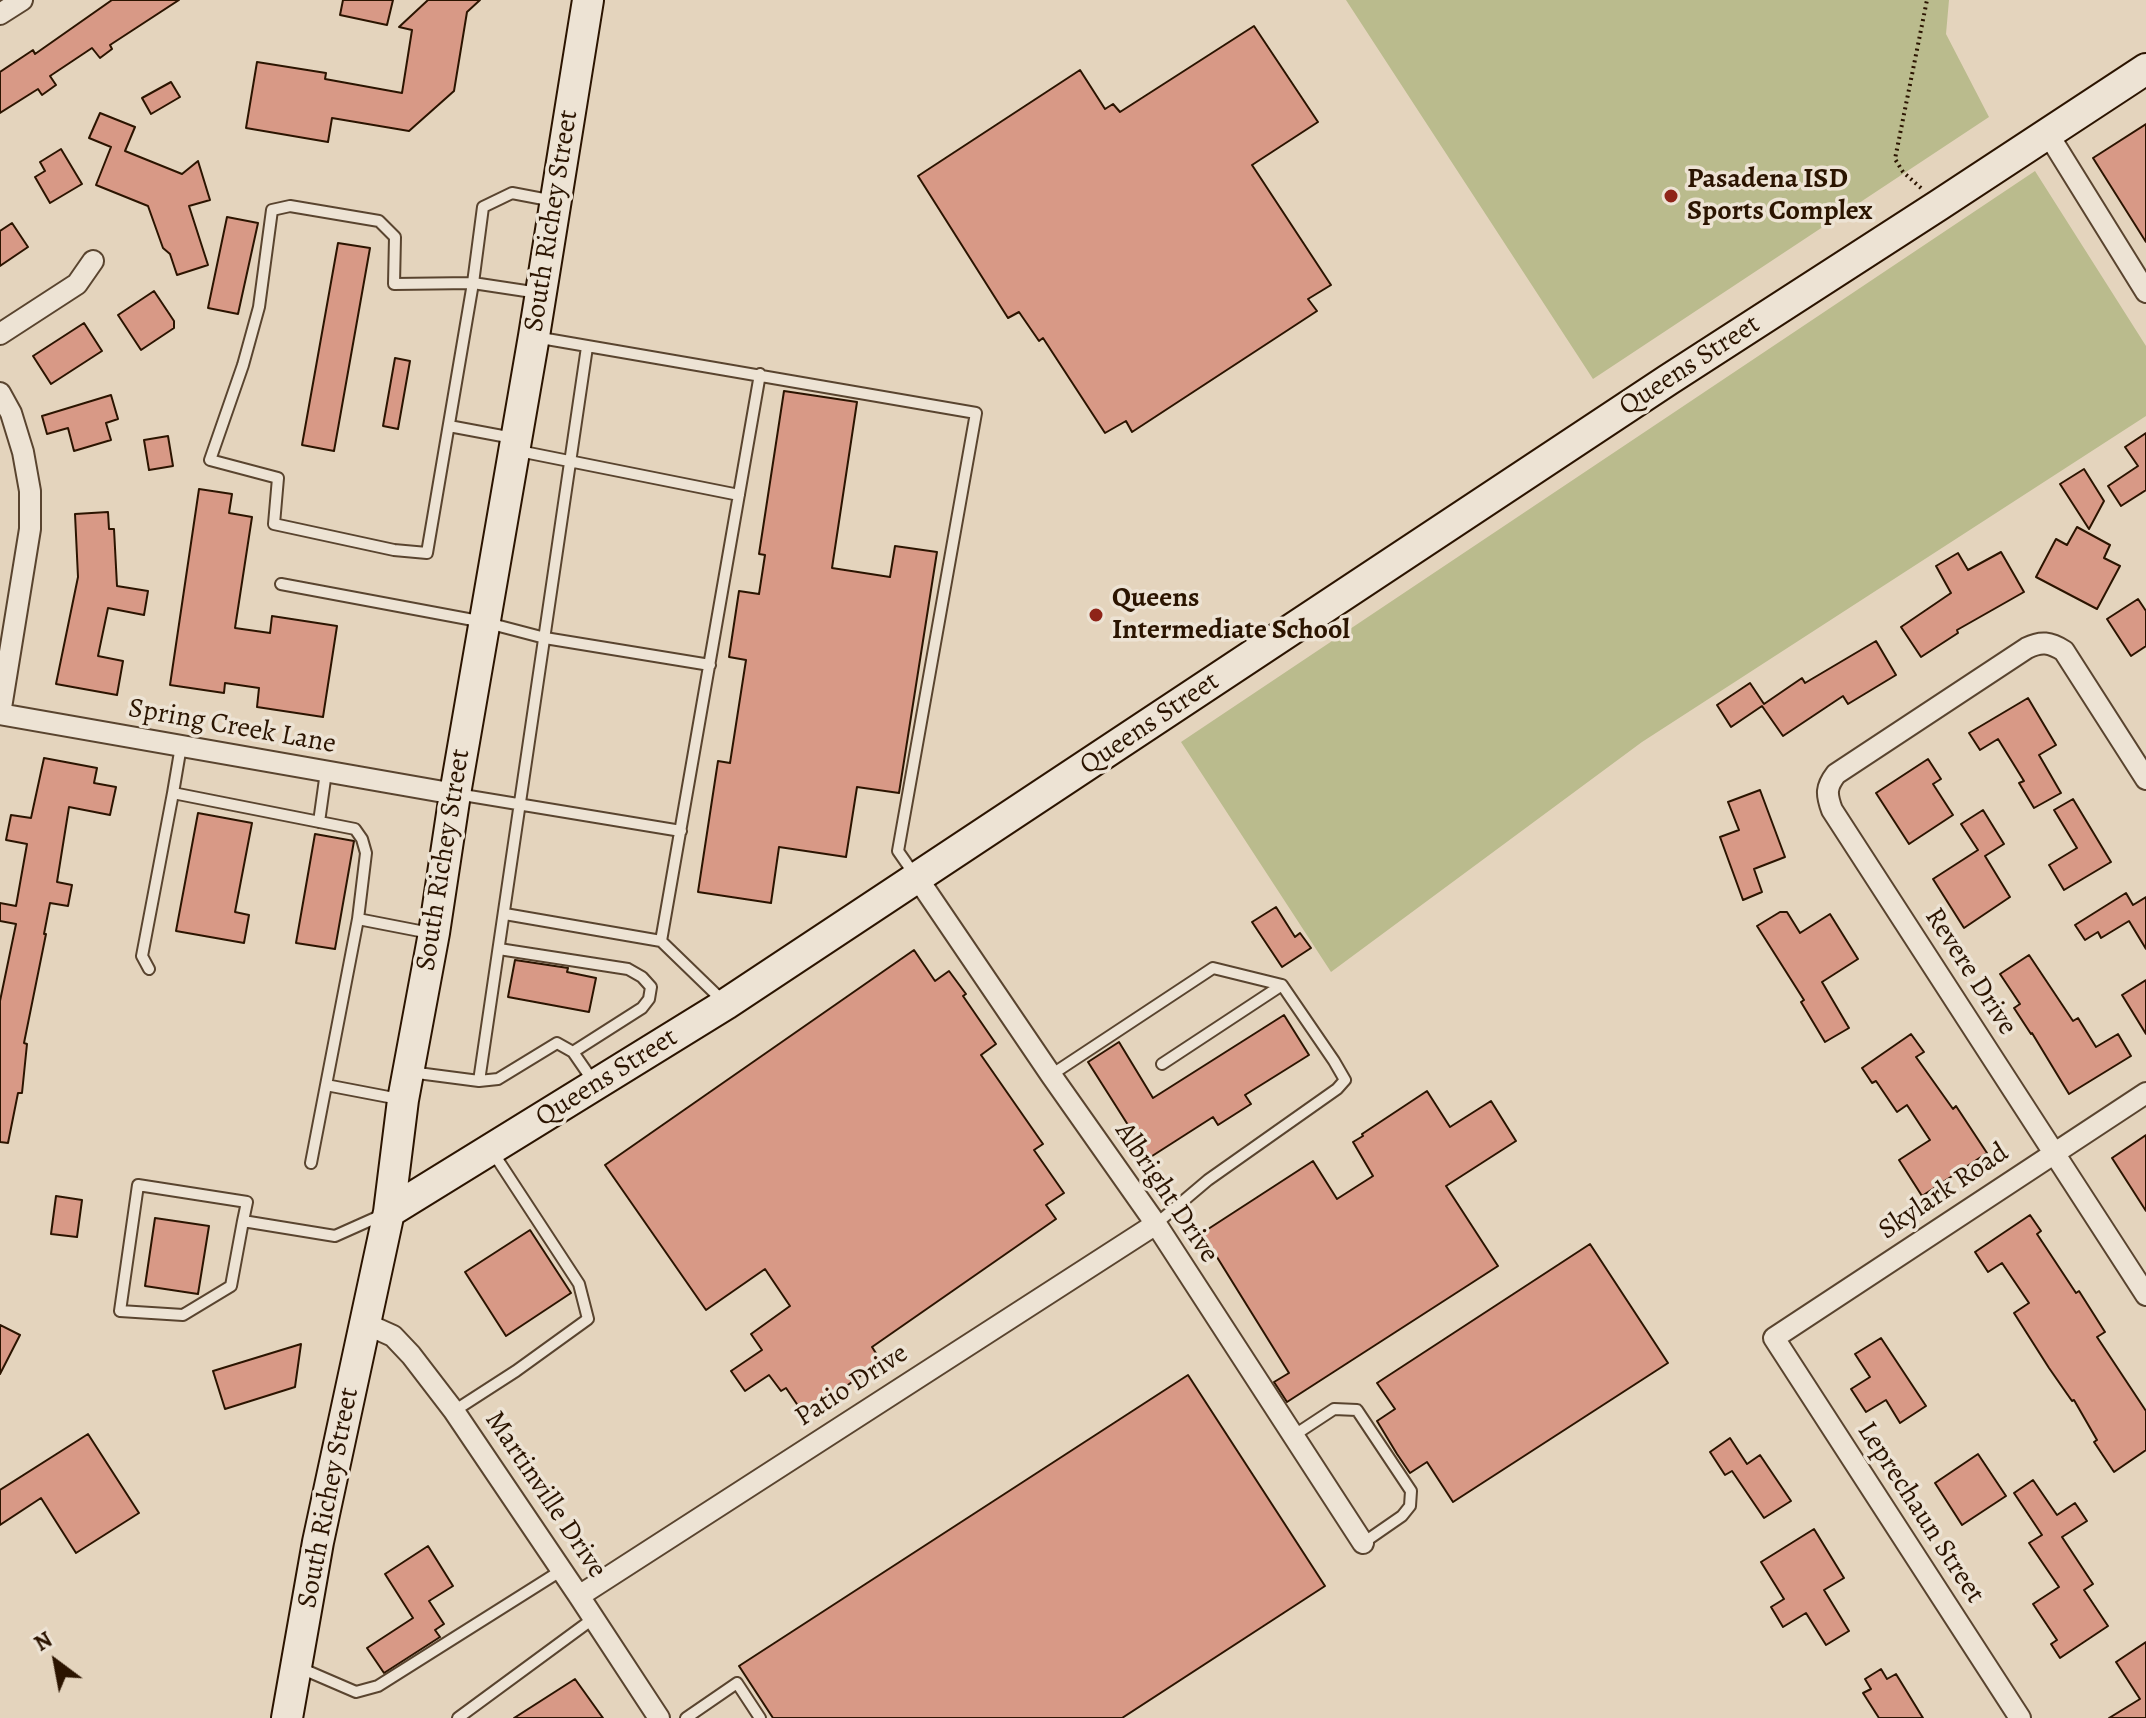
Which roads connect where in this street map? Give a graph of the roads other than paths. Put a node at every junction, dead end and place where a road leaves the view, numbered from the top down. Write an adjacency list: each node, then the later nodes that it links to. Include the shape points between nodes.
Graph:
1 (22, 0): 3 (street)
2 (588, 0): 6 (street, South Richey Street)
3 (0, 14)
4 (2145, 71): 5 (street, Queens Street)
5 (2048, 134): 9 (street); 33 (street, Queens Street)
6 (556, 201): 8 (lane, via 512,193 483,207); 10 (street, South Richey Street)
7 (93, 261): 11 (street, via 77,284)
8 (473, 283): 10 (lane); 16 (lane); 16 (lane, via 394,284 395,237 379,221 290,206 272,210 259,307 210,460 278,478 274,524 427,553)
9 (2146, 292)
10 (541, 293): 12 (street, South Richey Street)
11 (0, 334)
12 (534, 336): 13 (lane); 17 (street, South Richey Street)
13 (587, 347): 14 (lane); 18 (lane)
14 (760, 374): 19 (lane); 33 (lane, via 976,413 898,851)
15 (0, 393): 24 (street, via 23,452 30,529)
16 (449, 426): 17 (lane)
17 (514, 444): 18 (lane); 21 (street, South Richey Street)
18 (571, 462): 19 (lane); 22 (lane)
19 (739, 495): 23 (lane)
20 (281, 584): 21 (lane)
21 (484, 622): 22 (lane); 29 (street, South Richey Street)
22 (545, 638): 23 (lane); 30 (lane)
23 (710, 665): 32 (lane)
24 (0, 714): 25 (street, Spring Creek Lane)
25 (181, 746): 26 (street, Spring Creek Lane); 28 (lane)
26 (326, 772): 29 (street, Spring Creek Lane); 31 (lane)
27 (2146, 779): 51 (street, Revere Drive, via 2064,651 2038,643 1836,774 1827,786 1832,810)
28 (173, 793): 31 (lane); 39 (lane, via 142,956)
29 (455, 794): 30 (lane); 36 (street, South Richey Street)
30 (521, 803): 32 (lane); 34 (lane)
31 (319, 822): 35 (lane, via 355,829 362,839 366,853)
32 (681, 831): 37 (lane)
33 (918, 879): 41 (street, Queens Street); 44 (street, Albright Drive)
34 (505, 914): 37 (lane); 38 (lane)
35 (358, 919): 36 (lane); 46 (lane)
36 (434, 933): 48 (street, South Richey Street)
37 (661, 941): 41 (lane)
38 (499, 949): 42 (lane, via 628,969 651,987 642,1008); 45 (lane)
39 (149, 969)
40 (1282, 985): 43 (lane); 44 (lane, via 1213,968); 55 (lane, via 1345,1080)
41 (726, 1004): 47 (street, Queens Street)
42 (573, 1052): 45 (lane, via 557,1043 498,1079); 47 (lane)
43 (1162, 1064)
44 (1051, 1075): 55 (street, Albright Drive)
45 (479, 1081): 48 (lane)
46 (326, 1085): 48 (lane); 52 (lane)
47 (595, 1085): 50 (street, Queens Street)
48 (406, 1086): 53 (street, South Richey Street)
49 (2146, 1093): 51 (street, Skylark Road)
50 (491, 1149): 53 (street, Queens Street); 59 (lane, via 579,1284 588,1319)
51 (2053, 1153): 56 (street, Revere Drive); 58 (street, Skylark Road)
52 (311, 1163)
53 (389, 1212): 54 (lane, via 335,1236); 57 (street, South Richey Street)
54 (243, 1221): 54 (lane, via 247,1202 138,1185 120,1311 183,1315 231,1286)
55 (1156, 1224): 60 (street, Albright Drive); 63 (street, Patio Drive)
56 (2146, 1295)
57 (364, 1323): 59 (street, Martinville Drive, via 393,1336); 65 (street, South Richey Street)
58 (1774, 1338): 71 (street, Leprechaun Street)
59 (454, 1411): 62 (street, Martinville Drive)
60 (1293, 1436): 61 (street, Albright Drive); 61 (lane, via 1334,1409 1357,1410 1411,1491 1410,1506 1402,1516)
61 (1363, 1543)
62 (562, 1570): 63 (street, Martinville Drive); 65 (lane, via 378,1686 356,1692)
63 (579, 1596): 64 (street, Martinville Drive)
64 (594, 1618): 67 (lane); 68 (street, Martinville Drive)
65 (296, 1666): 66 (street, South Richey Street)
66 (287, 1718)
67 (458, 1718)
68 (659, 1718)
69 (686, 1718): 70 (lane, via 737,1683)
70 (760, 1718)
71 (2020, 1718)

